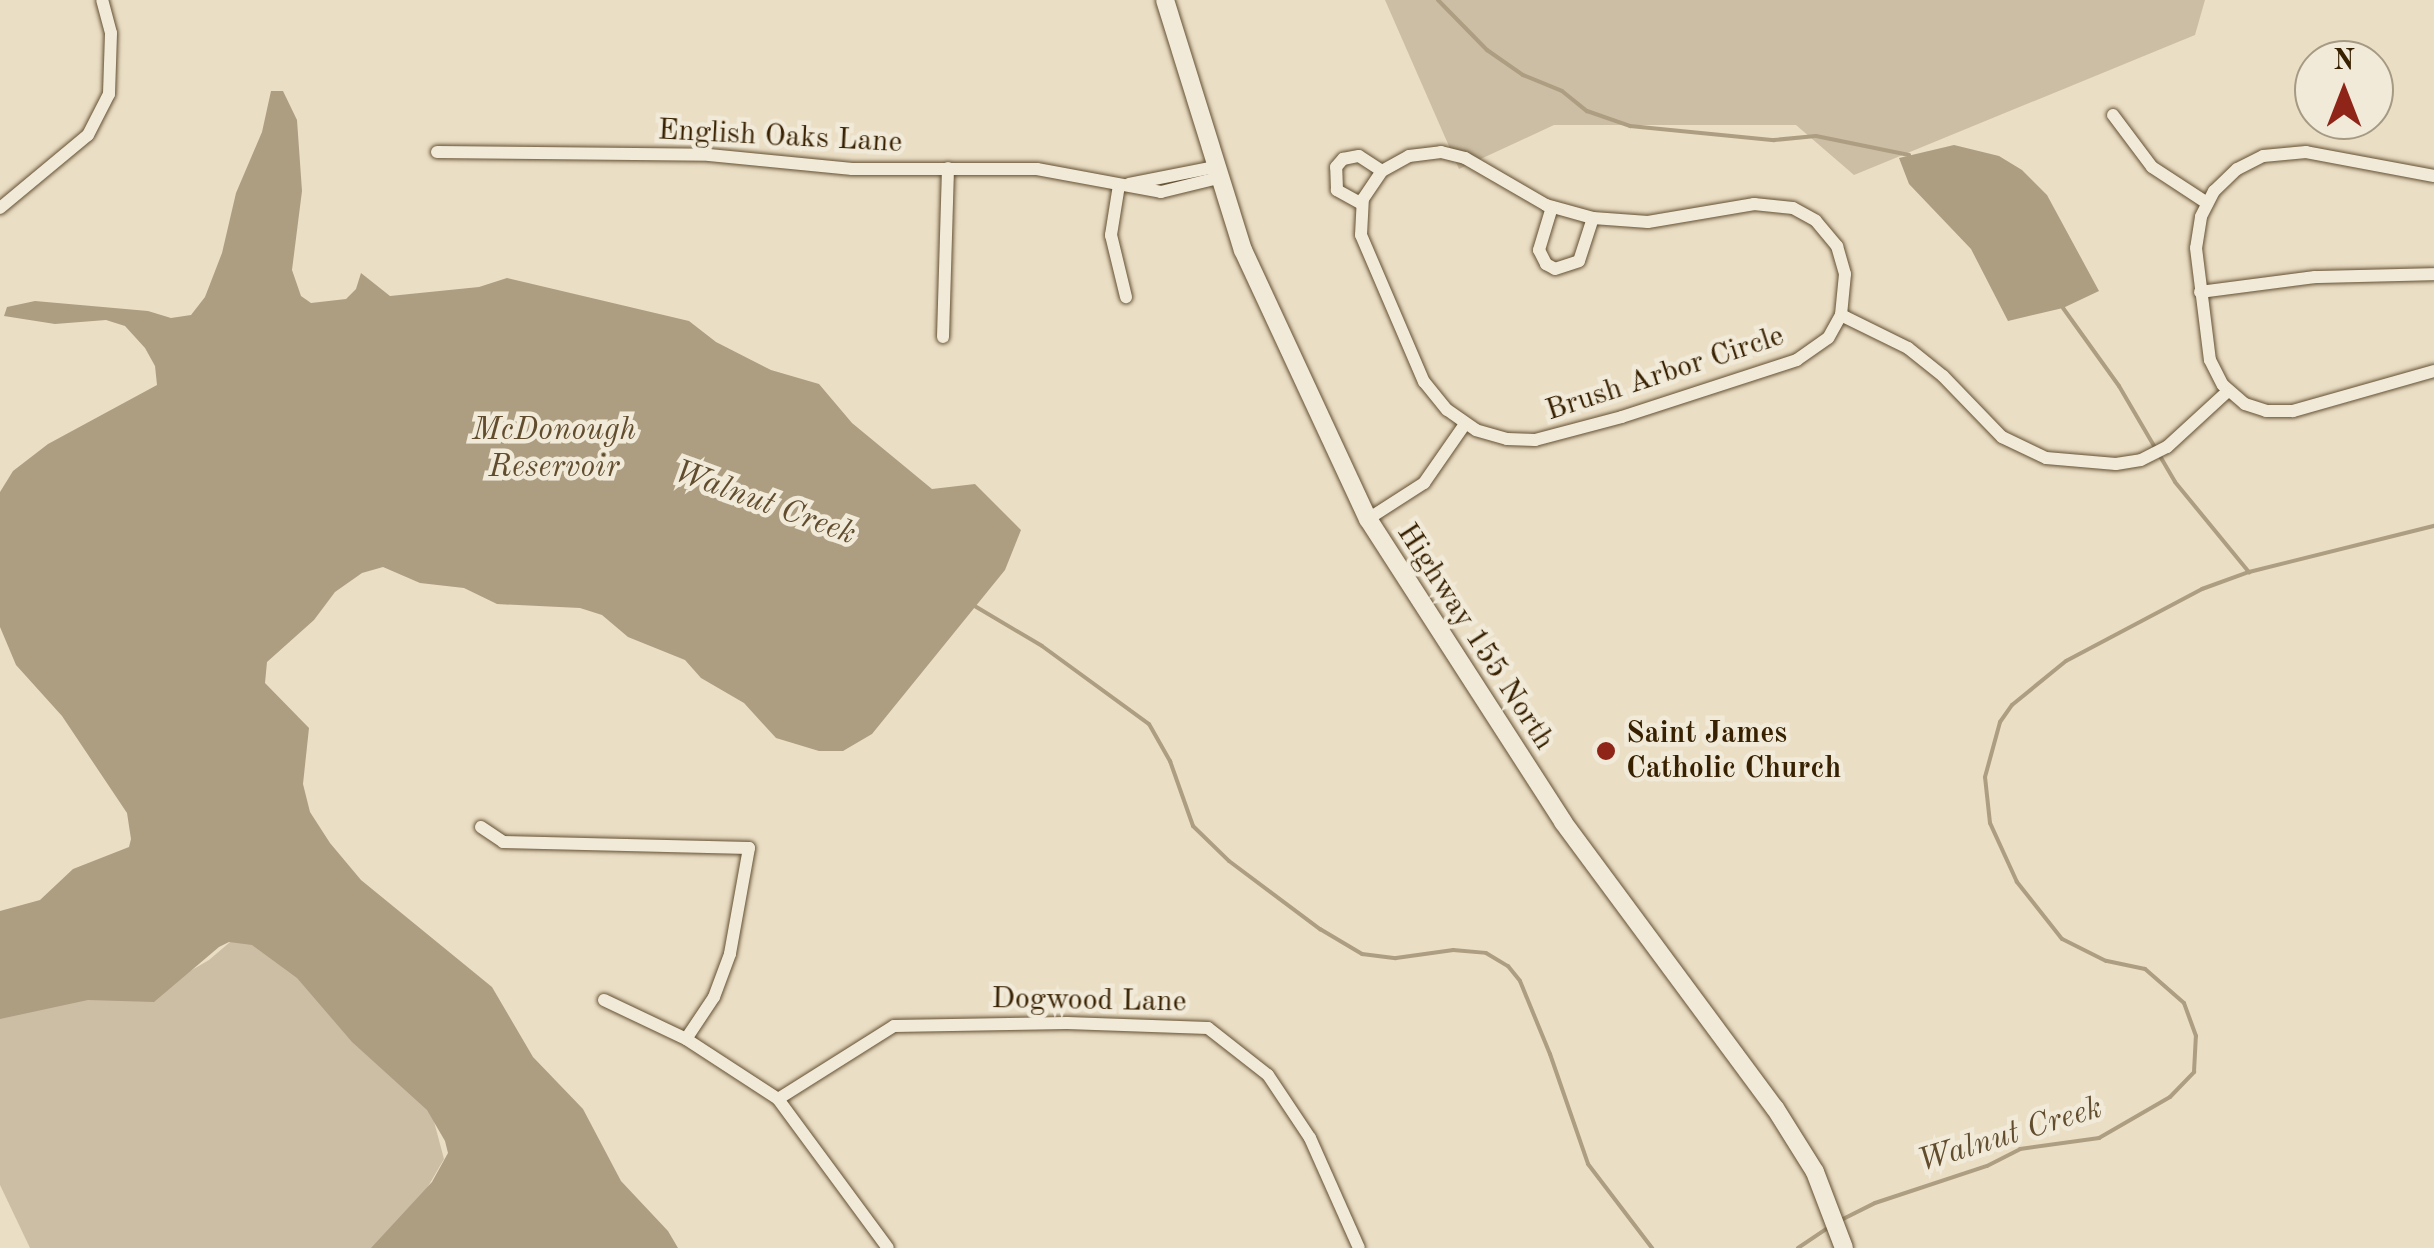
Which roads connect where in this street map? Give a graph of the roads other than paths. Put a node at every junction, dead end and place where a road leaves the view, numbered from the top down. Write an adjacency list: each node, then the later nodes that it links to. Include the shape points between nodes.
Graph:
1 (102, 0): 13 (street, via 111,33 110,94 88,135)
2 (1165, 0): 7 (main road, Highway 155 North)
3 (2113, 115): 11 (street, via 2152,167)
4 (437, 152): 5 (street, English Oaks Lane)
5 (948, 168): 9 (street, English Oaks Lane, via 1048,170); 19 (street)
6 (1382, 171): 10 (street); 10 (street, via 1355,156 1336,166 1337,190); 12 (street, via 1420,153 1448,152)
7 (1216, 173): 9 (street, English Oaks Lane); 23 (main road, Highway 155 North, via 1272,320)
8 (2434, 176): 11 (street, via 2283,152 2237,169)
9 (1119, 185): 17 (street, via 1111,235)
10 (1362, 204): 22 (street, Brush Arbor Circle, via 1365,250 1418,371 1437,400)
11 (2207, 204): 16 (street, via 2196,242)
12 (1552, 207): 14 (street); 14 (street, via 1539,250 1555,269 1579,261)
13 (0, 208)
14 (1592, 218): 18 (street, via 1648,222 1754,204 1793,208 1816,221 1837,246 1845,274)
15 (2434, 274): 16 (street, via 2315,277)
16 (2200, 292): 21 (street, via 2210,360)
17 (1126, 298)
18 (1841, 316): 21 (street, via 1908,348 2002,438 2046,458 2142,460 2168,446); 22 (street, Brush Arbor Circle, via 1828,338 1798,360 1587,428 1517,440)
19 (942, 337)
20 (2434, 371): 21 (street, via 2288,412 2256,409)
21 (2228, 391)
22 (1465, 424): 23 (street, via 1424,483)
23 (1368, 519): 30 (main road, Highway 155 North, via 1562,822 1754,1077 1815,1172)
24 (481, 826): 26 (street, via 503,842 749,848 730,954 714,997)
25 (604, 1000): 26 (street)
26 (686, 1039): 27 (street)
27 (778, 1099): 28 (street); 29 (street, Dogwood Lane, via 894,1026 1208,1028 1268,1075 1310,1138)
28 (888, 1248)
29 (1359, 1248)
30 (1844, 1248)

